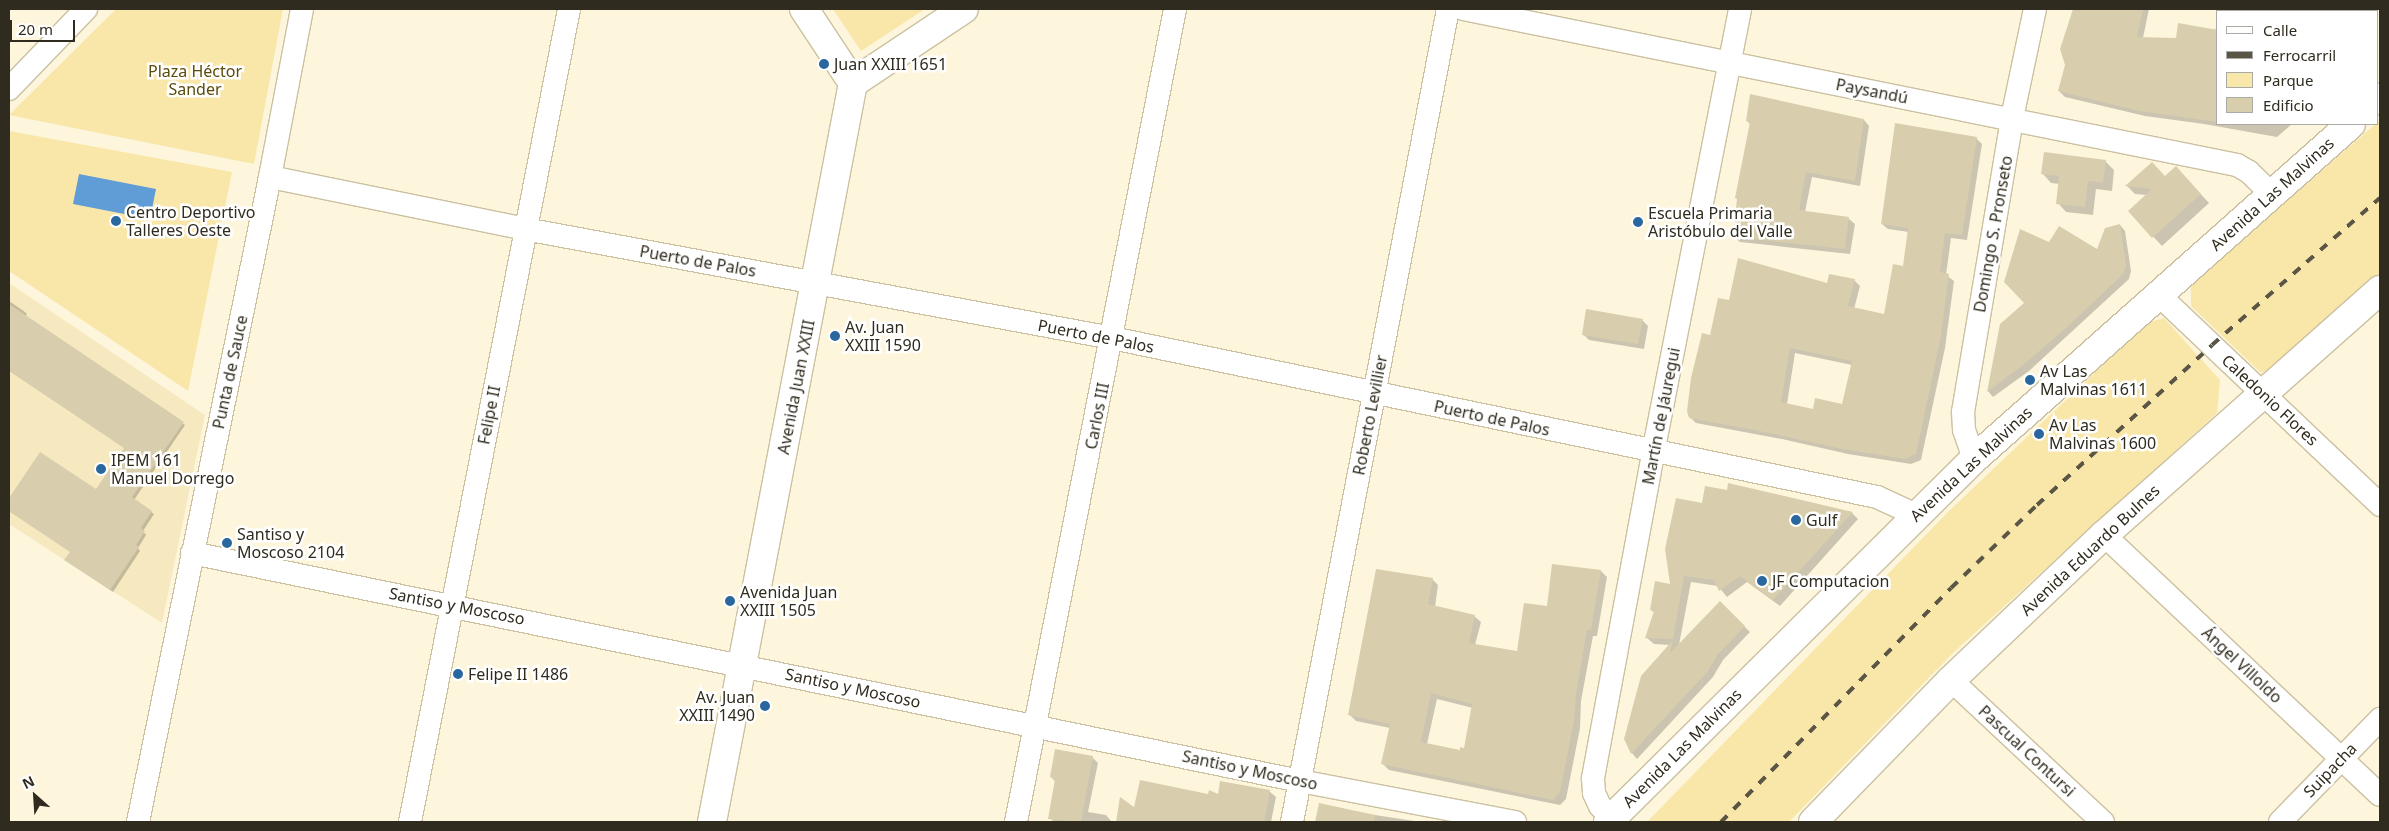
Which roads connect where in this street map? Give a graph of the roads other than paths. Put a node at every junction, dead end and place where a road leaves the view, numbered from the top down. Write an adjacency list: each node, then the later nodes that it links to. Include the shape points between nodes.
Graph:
1 (302, 9): 16 (street, Punta de Sauce)
2 (569, 9): 18 (street, Felipe II)
3 (804, 9): 12 (main road)
4 (964, 9): 12 (main road)
5 (1175, 9): 22 (street, Carlos III)
6 (1448, 9): 23 (street, Roberto Levillier)
7 (1462, 9): 11 (street, Paysandú)
8 (1740, 9): 11 (street, Martín de Jáuregui)
9 (2035, 9): 14 (street, Domingo S. Pronseto)
10 (76, 14): 13 (street)
11 (1729, 63): 14 (street, Paysandú); 25 (street, Martín de Jáuregui)
12 (853, 83): 19 (main road, Avenida Juan XXIII)
13 (9, 89)
14 (2012, 118): 17 (street, Paysandú, via 2237,165); 26 (street, Domingo S. Pronseto, via 1963,412 1964,430)
15 (2349, 125): 17 (main road, Avenida Las Malvinas)
16 (270, 177): 18 (street, Puerto de Palos); 30 (street, Punta de Sauce)
17 (2271, 193): 21 (main road, Avenida Las Malvinas)
18 (525, 230): 19 (street, Puerto de Palos); 31 (street, Felipe II)
19 (815, 282): 22 (street, Puerto de Palos); 32 (main road, Avenida Juan XXIII)
20 (2380, 290): 24 (main road, Avenida Eduardo Bulnes)
21 (2159, 295): 24 (street, Caledonio Flores); 26 (main road, Avenida Las Malvinas)
22 (1112, 338): 23 (street, Puerto de Palos); 35 (street, Carlos III)
23 (1374, 393): 25 (street, Puerto de Palos); 37 (street, Roberto Levillier)
24 (2262, 394): 27 (street, Caledonio Flores); 29 (main road, Avenida Eduardo Bulnes)
25 (1653, 452): 28 (street, Puerto de Palos, via 1877,497); 39 (street, Martín de Jáuregui, via 1593,778 1594,794)
26 (1974, 459): 28 (main road, Avenida Las Malvinas)
27 (2380, 505)
28 (1916, 515): 39 (main road, Avenida Las Malvinas)
29 (2104, 535): 33 (main road, Avenida Eduardo Bulnes); 36 (street, Ángel Villoldo)
30 (192, 553): 31 (street, Santiso y Moscoso); 40 (street, Punta de Sauce)
31 (452, 605): 32 (street, Santiso y Moscoso); 41 (street, Felipe II)
32 (743, 665): 35 (street, Santiso y Moscoso); 42 (main road, Avenida Juan XXIII)
33 (1952, 680): 46 (main road, Avenida Eduardo Bulnes); 47 (street, Pascual Contursi)
34 (2380, 719): 36 (street, Suipacha)
35 (1035, 726): 37 (street, Santiso y Moscoso); 43 (street, Carlos III)
36 (2342, 758): 38 (street, Ángel Villoldo); 48 (street, Suipacha)
37 (1300, 781): 44 (street, Roberto Levillier); 45 (street, Santiso y Moscoso)
38 (2380, 794)
39 (1610, 820)
40 (138, 822)
41 (410, 822)
42 (712, 822)
43 (1016, 822)
44 (1292, 822)
45 (1515, 822)
46 (1813, 822)
47 (2103, 822)
48 (2280, 822)

